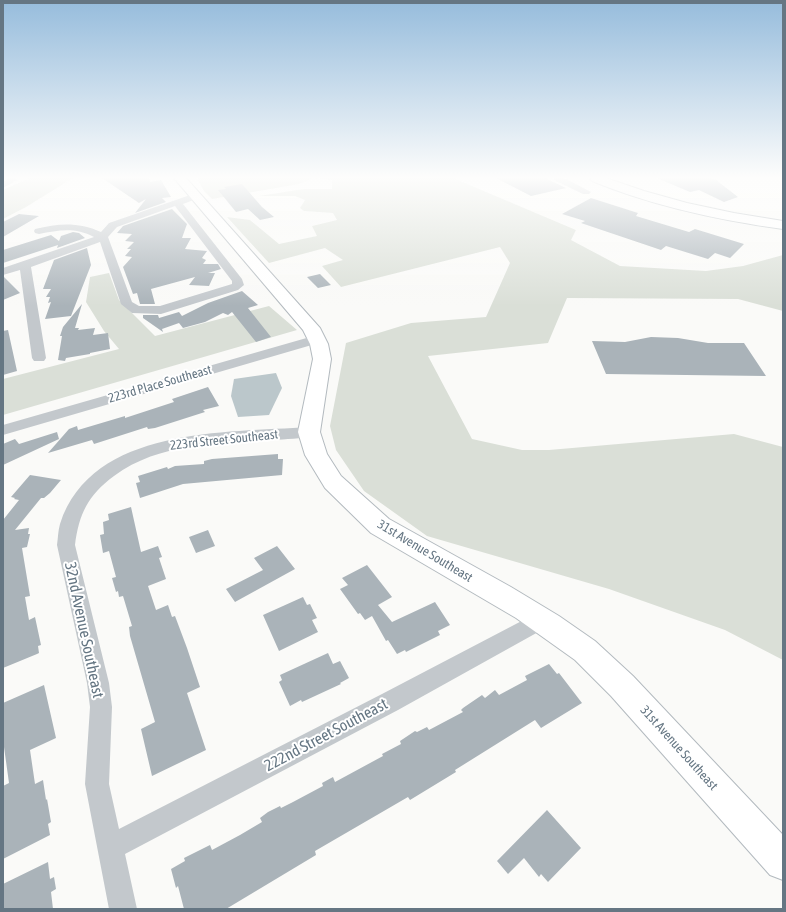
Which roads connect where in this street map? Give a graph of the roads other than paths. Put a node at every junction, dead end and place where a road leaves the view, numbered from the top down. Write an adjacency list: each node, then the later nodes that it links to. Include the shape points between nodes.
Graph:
1 (126, 221): 7 (street, via 113,225)
2 (200, 221): 7 (street, via 238,284 234,288 161,310 136,310 127,304)
3 (208, 221): 10 (street, 31st Avenue Southeast, via 299,313)
4 (751, 221): 5 (street)
5 (783, 225)
6 (39, 231): 7 (street, via 69,226 80,227)
7 (103, 237): 8 (street)
8 (25, 265): 9 (street); 11 (street)
9 (3, 272)
10 (317, 339): 12 (street, 223rd Place Southeast); 13 (street, 31st Avenue Southeast, via 322,359)
11 (39, 358)
12 (3, 430)
13 (309, 432): 14 (street, 223rd Street Southeast, via 172,444 132,458); 15 (street, 31st Avenue Southeast, via 324,469 333,482 380,526)
14 (98, 478): 16 (street, 32nd Avenue Southeast, via 75,508 66,531 66,545 99,689 101,707 97,784)
15 (542, 620): 16 (street, 222nd Street Southeast); 17 (street, 31st Avenue Southeast, via 573,641 622,686)
16 (110, 848): 18 (street, 32nd Avenue Southeast)
17 (783, 862)
18 (123, 909)

